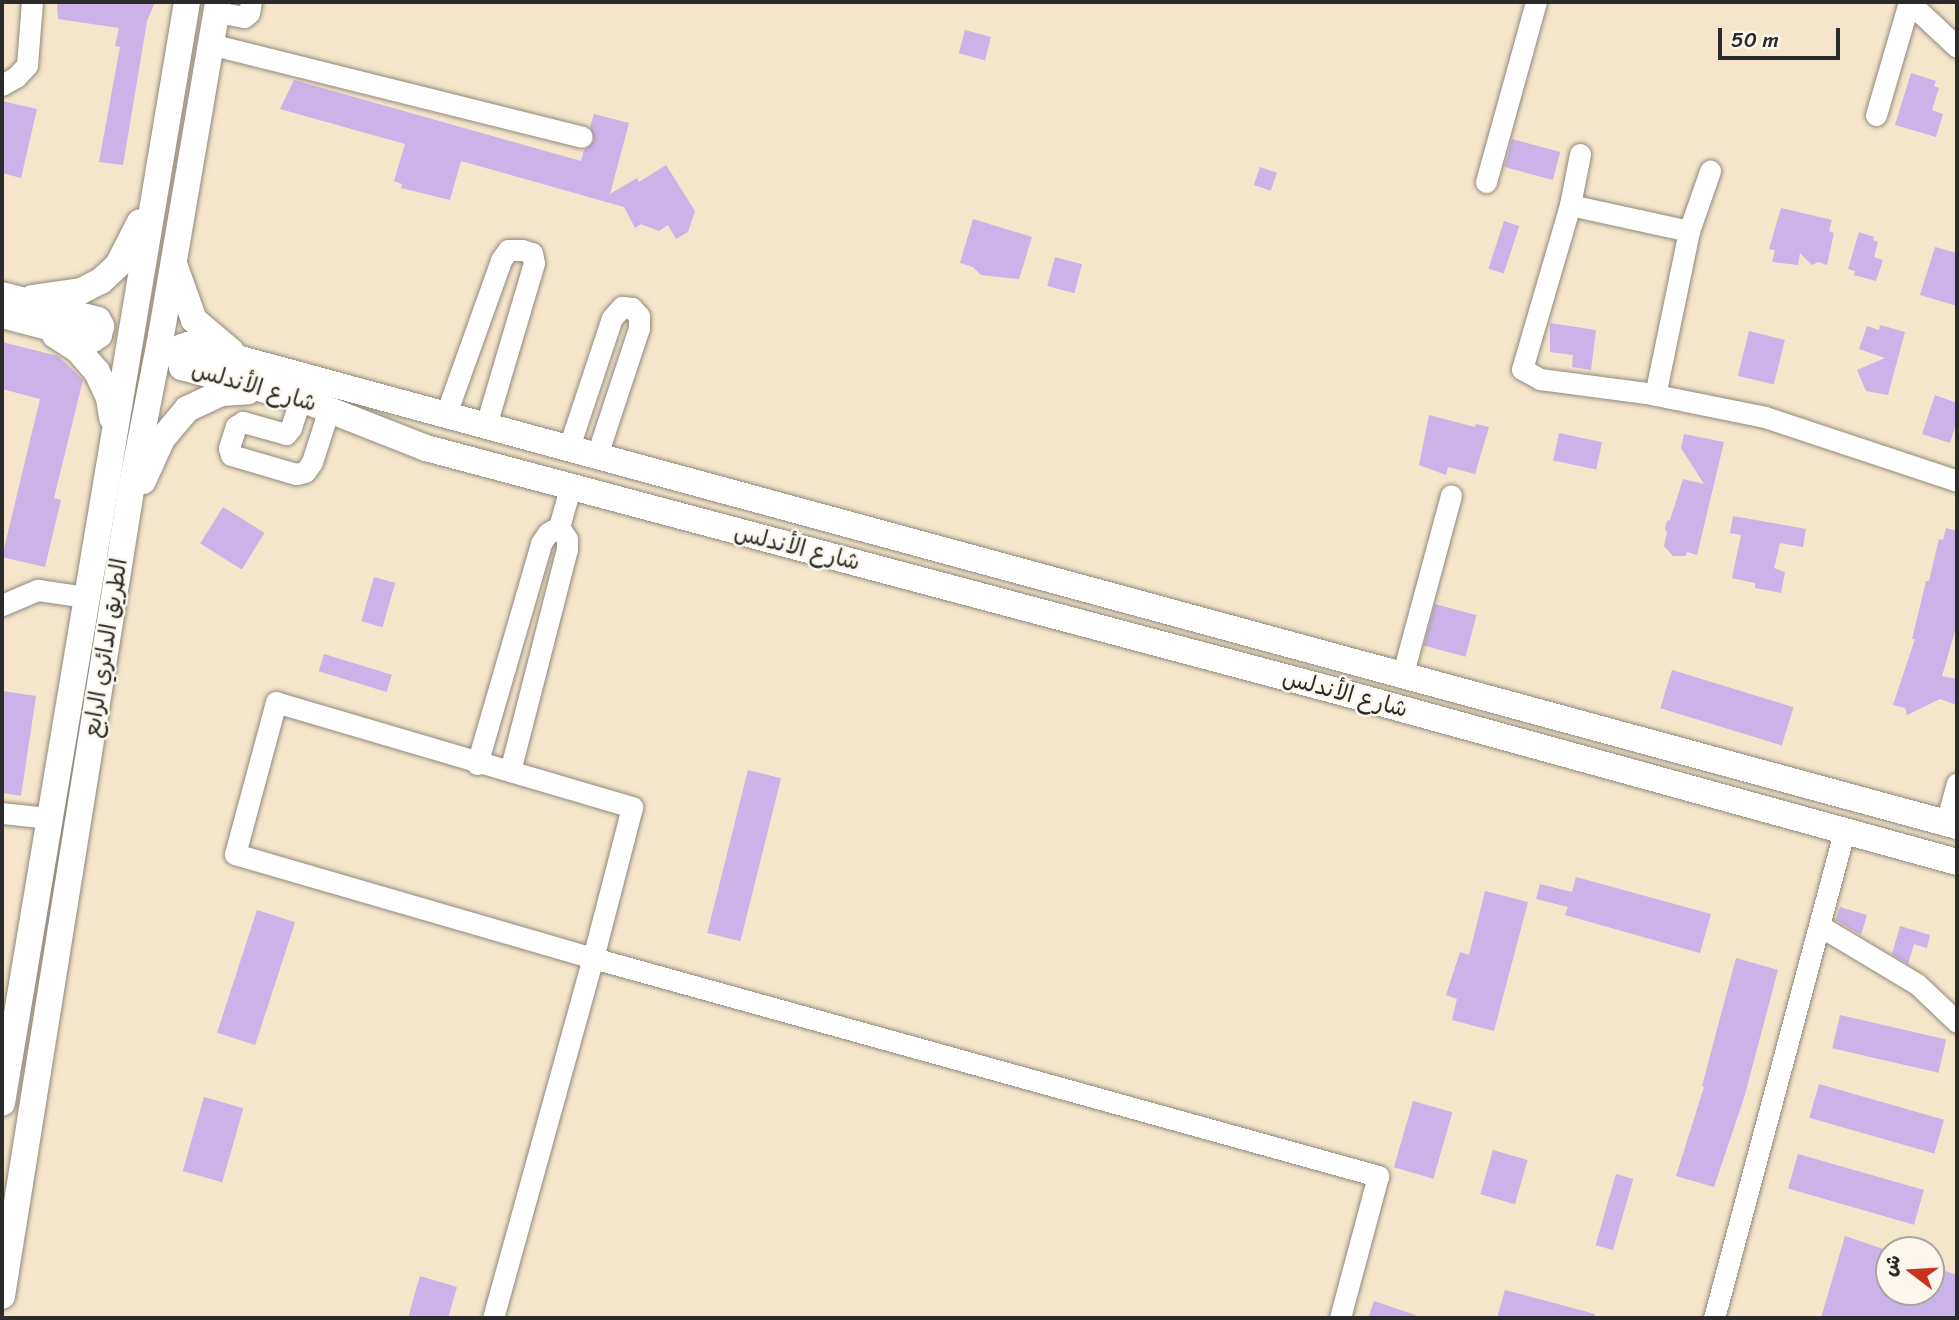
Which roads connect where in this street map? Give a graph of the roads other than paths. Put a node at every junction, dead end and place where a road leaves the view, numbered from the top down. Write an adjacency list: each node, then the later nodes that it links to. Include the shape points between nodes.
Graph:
1 (32, 2): 9 (street, via 27,65)
2 (187, 2): 15 (main road, الطريق الدائري الرابع)
3 (251, 2): 6 (street, via 250,13 244,17)
4 (1536, 2): 14 (street)
5 (1909, 2): 8 (street); 10 (street)
6 (217, 7): 7 (main road, الطريق الدائري الرابع)
7 (210, 44): 11 (street); 18 (main road, الطريق الدائري الرابع)
8 (1957, 47)
9 (2, 85)
10 (1876, 115)
11 (582, 136)
12 (1580, 154): 16 (street)
13 (1710, 171): 17 (street)
14 (1486, 182)
15 (152, 199): 19 (main road, via 117,265 101,281 81,291); 27 (main road, الطريق الدائري الرابع)
16 (1570, 205): 17 (street); 22 (street, via 1522,369 1541,379)
17 (1689, 231): 22 (street)
18 (173, 262): 21 (main road, via 194,320); 32 (main road, الطريق الدائري الرابع)
19 (6, 303): 20 (main road); 20 (main road, via 98,320 102,326 93,339)
20 (36, 324): 27 (main road, via 78,350 97,372 109,398)
21 (241, 359): 23 (main road, شارع الأندلس, via 188,345 178,353 182,367); 25 (main road, شارع الأندلس)
22 (1655, 395): 29 (street, via 1765,416)
23 (291, 398): 24 (main road, شارع الأندلس); 24 (street, via 291,428 286,434 243,422 236,426 231,455 296,474 305,472); 32 (main road, via 222,393 187,409 162,439)
24 (329, 409): 30 (main road, شارع الأندلس, via 400,440)
25 (446, 414): 26 (main road, شارع الأندلس); 26 (street, via 501,260 508,250 522,250 532,253 534,263)
26 (486, 425): 28 (main road, شارع الأندلس)
27 (114, 437): 34 (main road, الطريق الدائري الرابع)
28 (582, 451): 28 (street, via 639,328 639,316 632,308 622,307 612,318); 30 (main road); 36 (main road, شارع الأندلس)
29 (1957, 481)
30 (570, 488): 33 (street); 43 (main road, شارع الأندلس, via 1348,694)
31 (1451, 495): 36 (street)
32 (125, 525): 49 (main road, الطريق الدائري الرابع)
33 (559, 527): 37 (street, via 541,543); 38 (street, via 567,538 567,549)
34 (86, 597): 35 (street, via 38,590); 41 (main road, الطريق الدائري الرابع)
35 (2, 605)
36 (1403, 673): 42 (main road, شارع الأندلس)
37 (477, 764): 38 (street); 46 (street, via 276,702 235,854)
38 (510, 771): 46 (street, via 632,807)
39 (1957, 783): 42 (street)
40 (2, 813): 41 (street)
41 (48, 818): 48 (main road, الطريق الدائري الرابع)
42 (1952, 824)
43 (1844, 832): 44 (main road, شارع الأندلس); 45 (street)
44 (1957, 862)
45 (1820, 926): 47 (street, via 1917,984); 52 (street)
46 (593, 958): 50 (street); 51 (street, via 1378,1175)
47 (1957, 1022)
48 (2, 1102)
49 (2, 1296)
50 (493, 1318)
51 (1340, 1318)
52 (1714, 1318)

